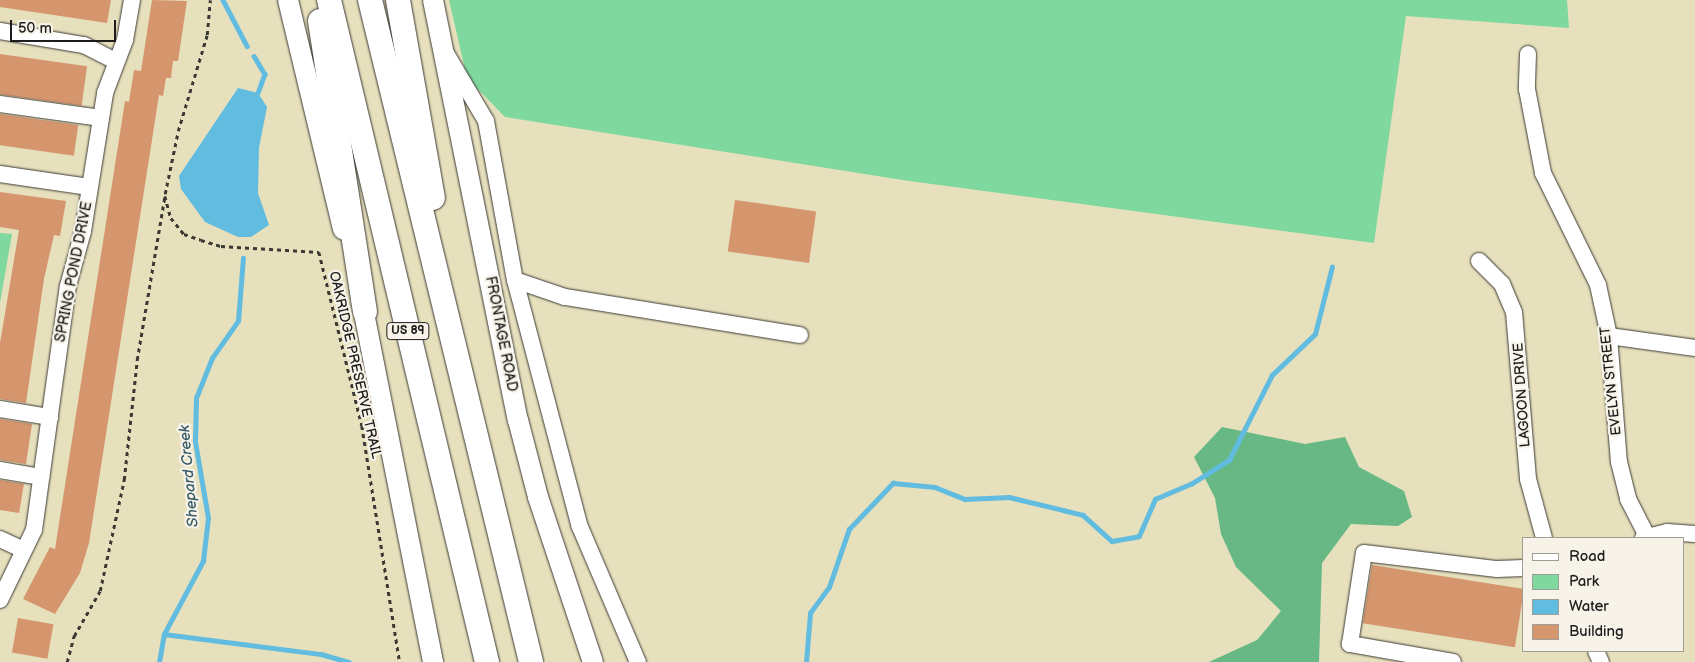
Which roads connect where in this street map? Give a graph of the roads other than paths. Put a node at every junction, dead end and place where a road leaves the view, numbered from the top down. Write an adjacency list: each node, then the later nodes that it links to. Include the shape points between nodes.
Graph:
1 (132, 0): 11 (street, SPRING POND DRIVE)
2 (288, 0): 18 (main road)
3 (317, 0): 18 (highway)
4 (329, 0): 35 (highway, US 89)
5 (370, 0): 24 (highway, US 89)
6 (398, 0): 24 (highway)
7 (432, 0): 9 (main road, FRONTAGE ROAD)
8 (0, 31): 11 (street, via 84,45)
9 (443, 48): 17 (street, via 486,121); 37 (main road, FRONTAGE ROAD, via 518,420 538,497)
10 (1528, 54): 20 (street, EVELYN STREET, via 1527,88 1543,173 1598,285)
11 (116, 61): 13 (street, SPRING POND DRIVE)
12 (0, 104): 13 (street)
13 (101, 118): 15 (street, SPRING POND DRIVE)
14 (0, 174): 15 (street)
15 (90, 188): 23 (street, SPRING POND DRIVE, via 68,286)
16 (1480, 261): 28 (street, LAGOON DRIVE, via 1502,284 1514,312 1528,479)
17 (515, 280): 19 (street, via 565,297); 38 (street, via 580,527)
18 (365, 312): 34 (main road)
19 (800, 335)
20 (1609, 336): 21 (street); 29 (street, EVELYN STREET, via 1619,462 1628,498)
21 (1695, 348)
22 (0, 409): 23 (street)
23 (50, 417): 26 (street, SPRING POND DRIVE)
24 (473, 426): 36 (highway, US 89)
25 (0, 470): 26 (street)
26 (41, 477): 31 (street, SPRING POND DRIVE, via 34,530)
27 (1695, 534): 29 (street)
28 (1544, 537)
29 (1645, 537)
30 (0, 539): 31 (street)
31 (24, 550): 33 (street, SPRING POND DRIVE)
32 (1522, 568): 39 (street, via 1497,569 1364,554 1350,644)
33 (0, 600)
34 (433, 662)
35 (487, 662)
36 (531, 662)
37 (593, 662)
38 (638, 662)
39 (1453, 662)

